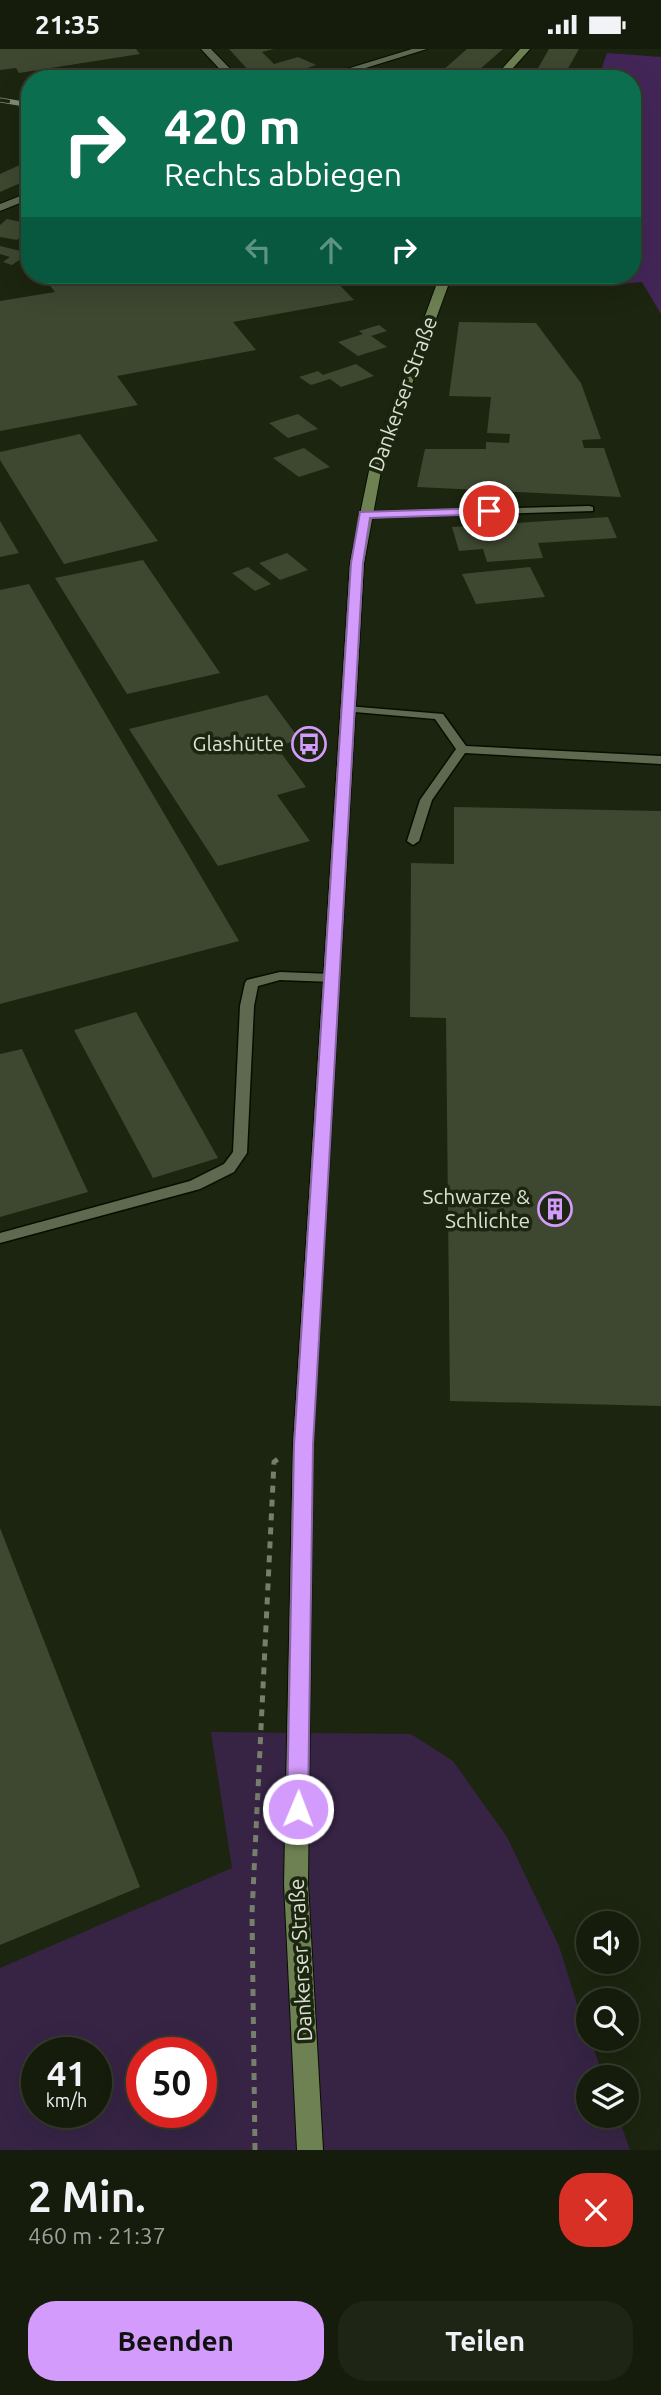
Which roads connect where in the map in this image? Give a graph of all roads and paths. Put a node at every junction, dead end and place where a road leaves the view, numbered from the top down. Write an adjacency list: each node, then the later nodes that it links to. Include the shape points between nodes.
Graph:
1 (206, 49): 4 (street)
2 (422, 49): 5 (street)
3 (525, 49): 6 (main road)
4 (226, 70)
5 (350, 70)
6 (506, 70)
7 (21, 199): 8 (street)
8 (0, 208)
9 (443, 284): 11 (main road, Dankerser Straße, via 376,465)
10 (589, 509): 11 (lane)
11 (364, 515): 12 (main road, Dankerser Straße)
12 (347, 709): 13 (lane, via 439,716); 16 (main road, Dankerser Straße)
13 (462, 749): 14 (lane); 15 (lane, via 426,800)
14 (661, 760)
15 (412, 841)
16 (332, 978): 17 (lane, via 280,976 252,983 240,1153 229,1168 195,1185); 18 (main road, Dankerser Straße)
17 (0, 1238)
18 (303, 1445): 19 (path, via 274,1462 251,1913); 20 (main road, Dankerser Straße, via 296,1884)
19 (255, 2150)
20 (310, 2150)

